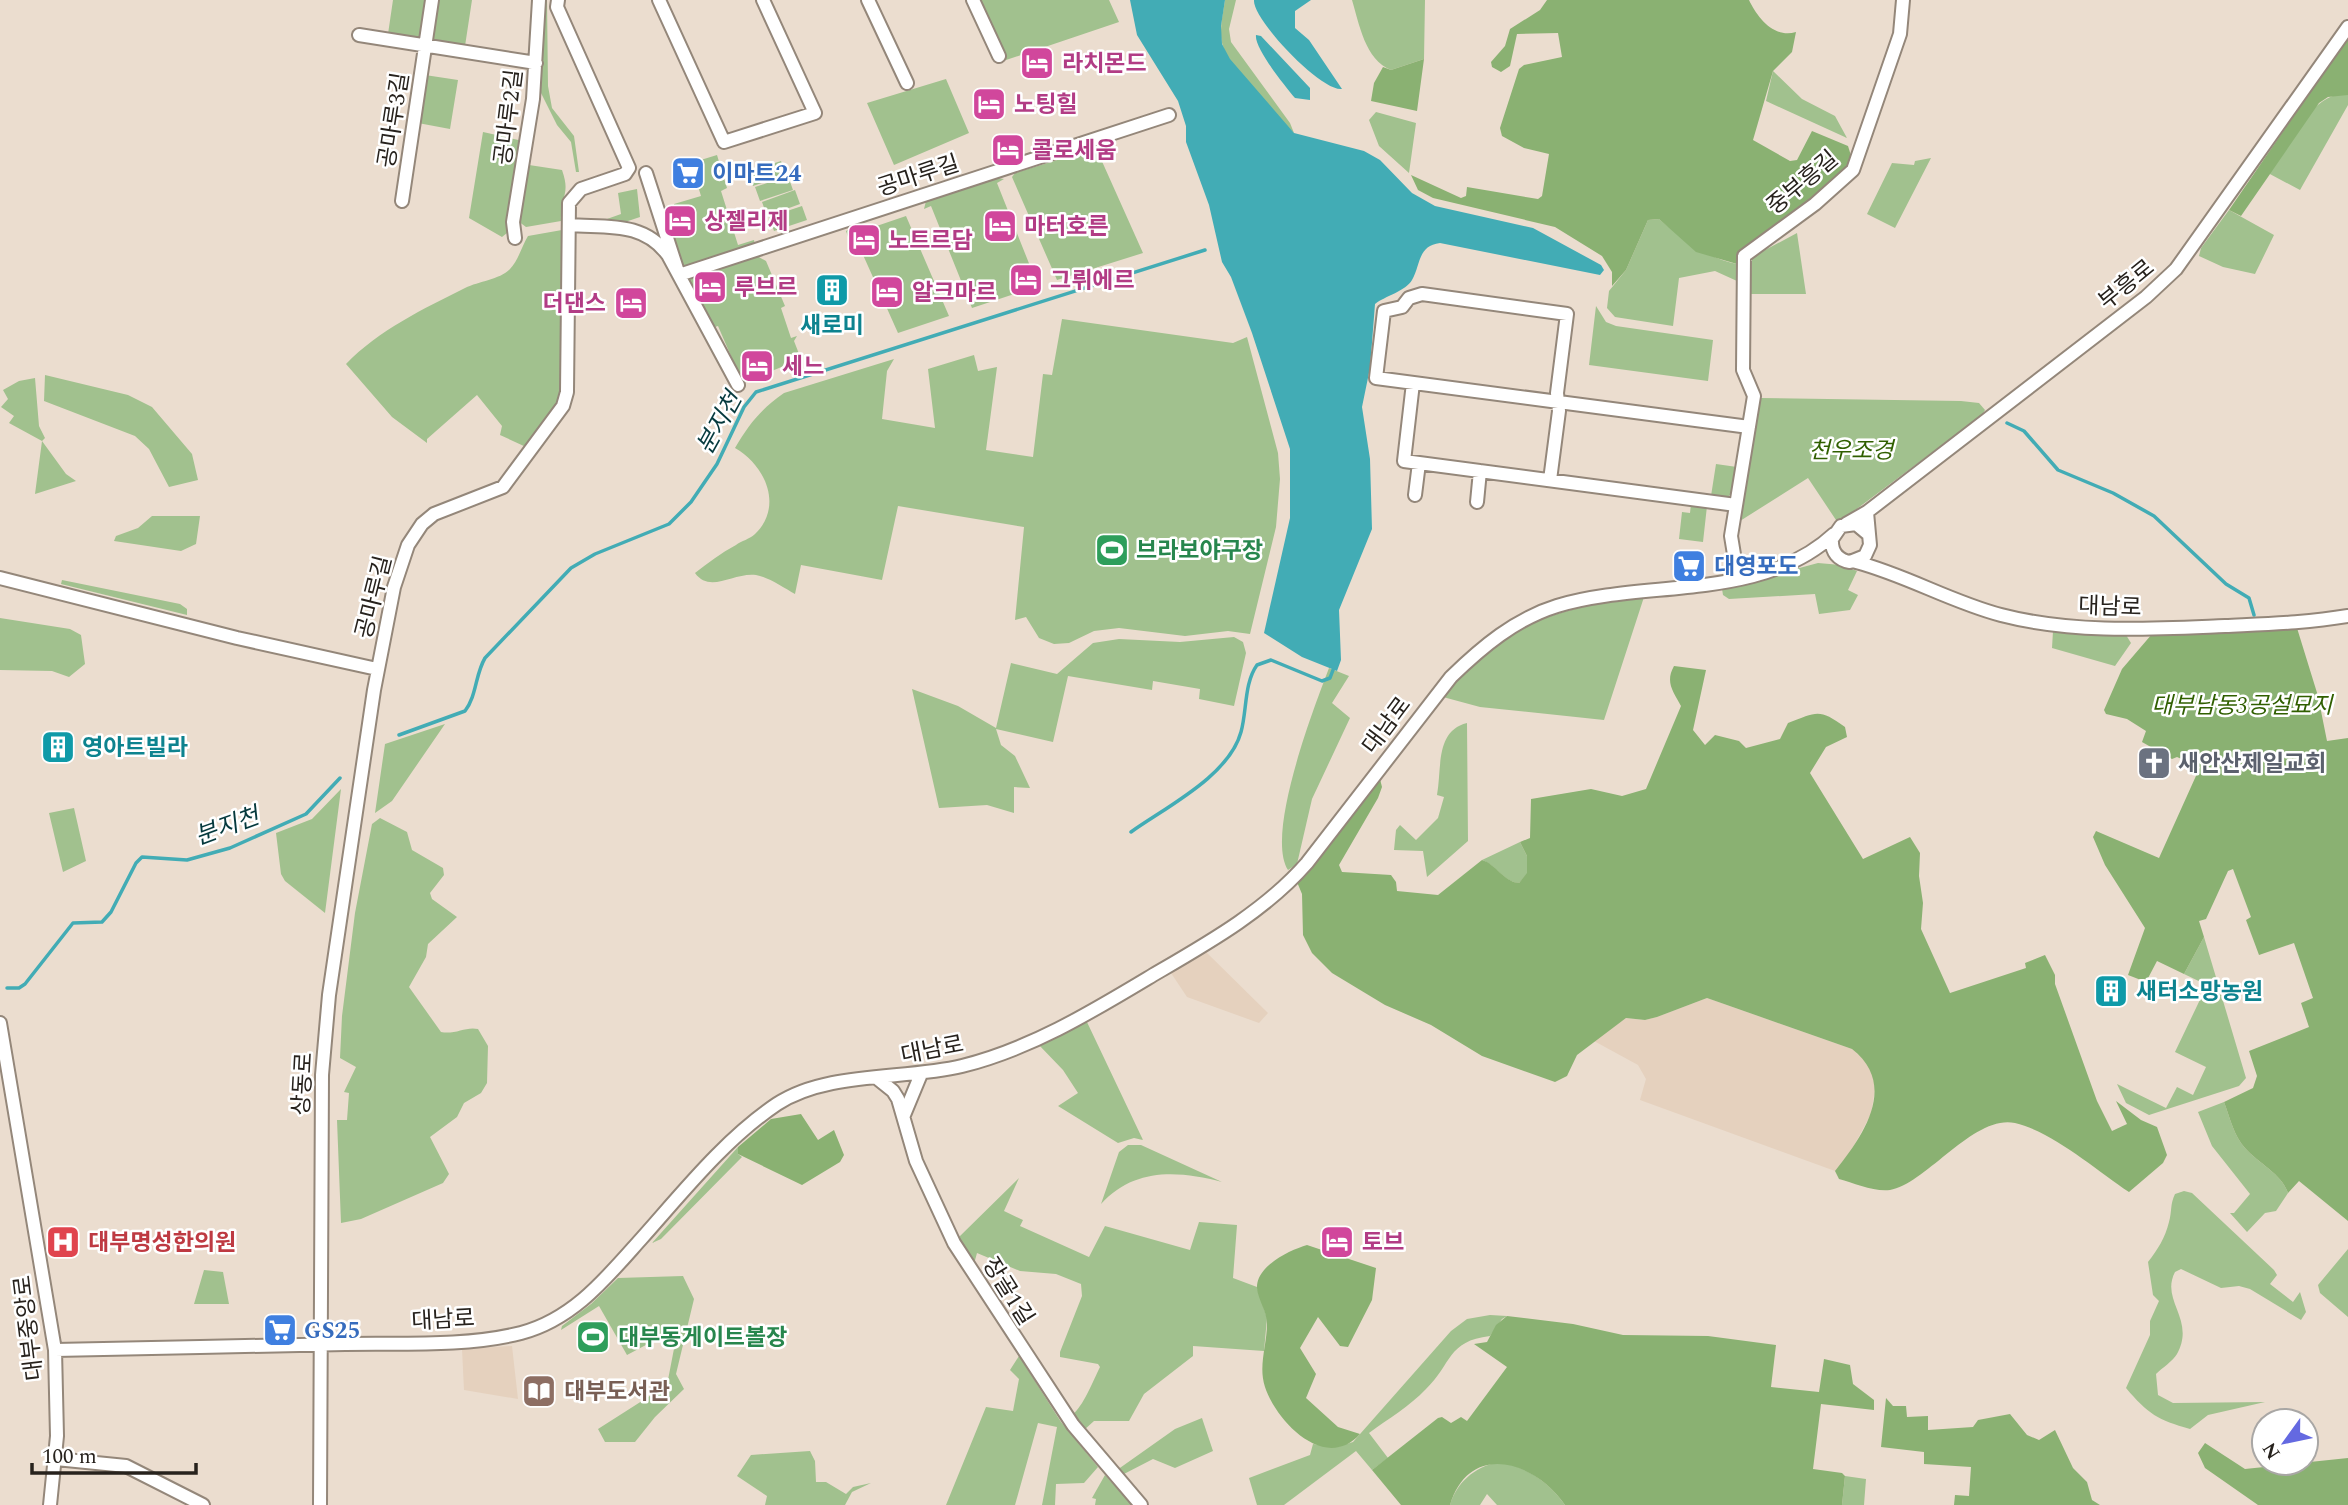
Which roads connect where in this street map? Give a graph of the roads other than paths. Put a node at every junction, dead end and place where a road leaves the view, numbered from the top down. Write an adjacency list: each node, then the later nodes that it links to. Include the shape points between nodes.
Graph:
1 (432, 0): 11 (street, 공마루3길)
2 (539, 0): 13 (street, 공마루2길)
3 (558, 0): 18 (street, 공마루길, via 557,8 629,168 625,174 576,193 569,203)
4 (659, 0): 5 (street, via 724,142 815,113)
5 (763, 0)
6 (868, 0): 14 (street)
7 (973, 0): 12 (street)
8 (1903, 0): 24 (street, 중부흥길, via 1900,34 1859,161 1815,204 1744,256 1744,370 1754,396)
9 (2348, 27): 31 (street, 부흥로, via 2176,269 2146,298)
10 (359, 36): 11 (street, 공마루3길)
11 (425, 46): 13 (street, 공마루3길); 17 (street, 공마루3길)
12 (999, 56)
13 (536, 64): 19 (street, 공마루2길, via 513,222)
14 (907, 83)
15 (1169, 115): 20 (street, 공마루길)
16 (646, 173): 20 (street)
17 (402, 201)
18 (569, 225): 20 (street, via 645,233 659,244); 42 (street, 공마루길, via 566,401 503,488 434,514 416,531 394,587)
19 (515, 237)
20 (679, 275): 22 (street)
21 (1413, 383): 23 (street); 23 (street, via 1376,378 1381,314 1422,294 1567,314); 25 (street, via 1404,461)
22 (738, 385)
23 (1558, 402): 24 (street); 27 (street)
24 (1749, 427): 30 (street)
25 (1419, 463): 26 (street); 28 (street)
26 (1480, 471): 27 (street); 29 (street)
27 (1550, 480): 30 (street)
28 (1415, 495)
29 (1478, 502)
30 (1736, 505): 40 (street, via 1731,536)
31 (1867, 512): 32 (street, 부흥로); 34 (street)
32 (1846, 524): 33 (street); 34 (street, via 1856,524)
33 (1834, 534): 35 (street); 36 (street, via 1832,545)
34 (1869, 540): 37 (street, via 1865,556); 38 (street)
35 (1814, 552): 36 (street); 40 (street, 대남로)
36 (1840, 559): 37 (street)
37 (1856, 562): 38 (street, 대남로)
38 (1880, 568): 41 (street, 대남로, via 1960,603 2031,622 2160,629)
39 (0, 578): 42 (street, 공마루길)
40 (1738, 579): 44 (street, 대남로, via 1580,600 1516,624 1451,677 1307,863 1252,913 1123,993 1037,1039 989,1058)
41 (2348, 616)
42 (377, 669): 47 (street, 상동로, via 329,995 322,1075)
43 (0, 1023): 48 (street, 대부중앙로)
44 (921, 1074): 45 (street, 대남로); 46 (street)
45 (878, 1079): 46 (street, 장골1길, via 893,1091); 47 (street, 대남로, via 804,1090 761,1116 598,1287 549,1322 499,1337)
46 (904, 1115): 53 (street, 장골1길, via 928,1191 989,1301 1073,1425)
47 (320, 1344): 48 (street, 대남로); 52 (street, 상동로)
48 (55, 1350): 49 (street, 대부중앙로)
49 (56, 1459): 50 (street, 대부중앙로); 51 (street, via 126,1466)
50 (50, 1505)
51 (204, 1505)
52 (320, 1505)
53 (1141, 1505)

